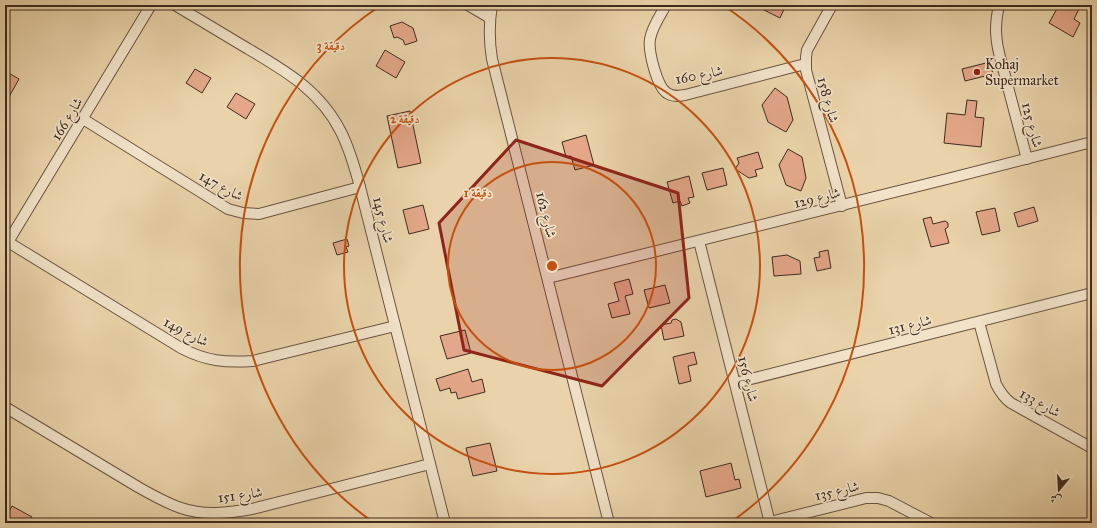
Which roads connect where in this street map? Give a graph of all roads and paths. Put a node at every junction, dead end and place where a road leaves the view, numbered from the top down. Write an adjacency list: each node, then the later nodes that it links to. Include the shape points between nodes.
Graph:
1 (152, 5): 10 (street, شارع 166)
2 (175, 5): 13 (street, شارع 145, via 299,80 315,95 330,112 341,132)
3 (468, 5): 8 (street)
4 (492, 5): 8 (street, شارع 162)
5 (666, 5): 9 (street, شارع 160, via 652,30 650,48 661,87 668,94 685,95)
6 (832, 5): 9 (street, شارع 158, via 807,50)
7 (999, 5): 12 (street, شارع 125, via 996,39)
8 (490, 18): 17 (street, شارع 162, via 492,59)
9 (805, 64): 14 (street, شارع 158)
10 (83, 119): 13 (street, شارع 147, via 228,209 244,213 259,214); 16 (street, شارع 166)
11 (1092, 142): 12 (street, شارع 129)
12 (1027, 159): 14 (street, شارع 129)
13 (360, 187): 20 (street, شارع 145)
14 (842, 206): 15 (street, شارع 129)
15 (699, 241): 17 (street, شارع 129); 21 (street, شارع 156)
16 (7, 245): 20 (street, شارع 149, via 181,348 213,360 253,361)
17 (548, 278): 27 (street, شارع 162)
18 (1092, 293): 19 (street, شارع 131)
19 (979, 322): 21 (street, شارع 131); 23 (street, شارع 133, via 996,384 1005,398)
20 (395, 326): 24 (street, شارع 145)
21 (735, 383): 25 (street, شارع 156)
22 (5, 407): 24 (street, شارع 151, via 159,499 181,508 205,513 229,513 252,509)
23 (1092, 448)
24 (430, 464): 26 (street, شارع 145)
25 (770, 522): 28 (street, شارع 135, via 855,500 878,498)
26 (445, 523)
27 (609, 523)
28 (931, 523)

